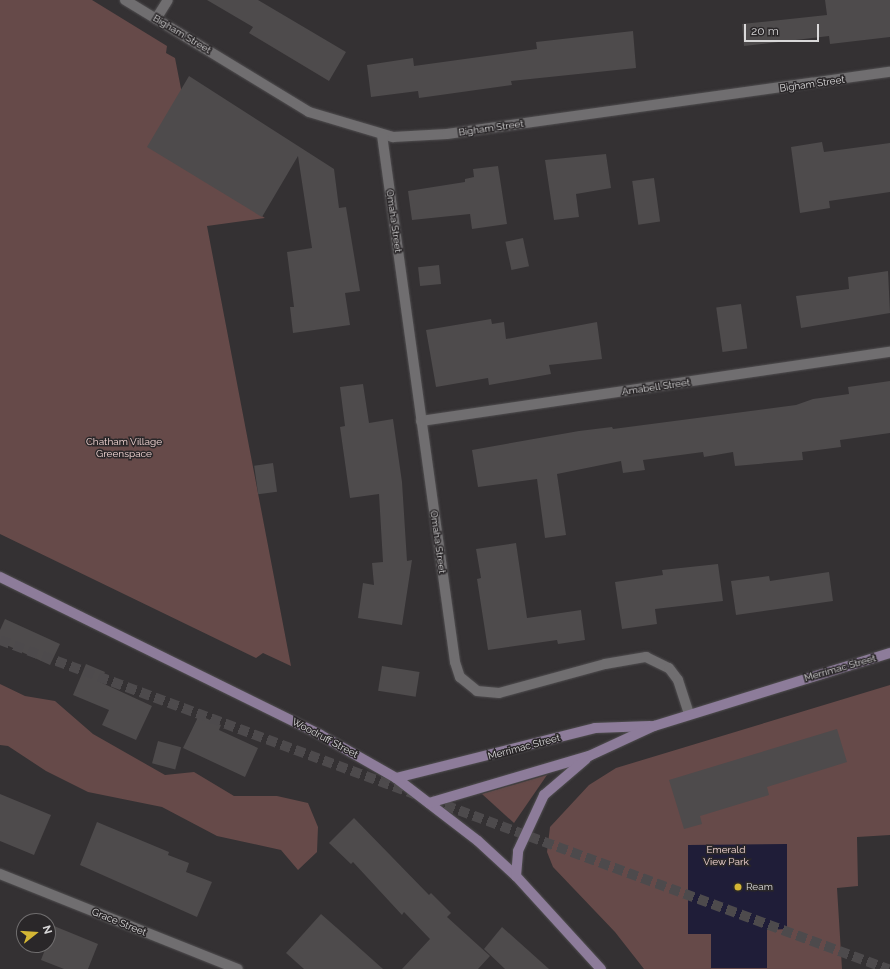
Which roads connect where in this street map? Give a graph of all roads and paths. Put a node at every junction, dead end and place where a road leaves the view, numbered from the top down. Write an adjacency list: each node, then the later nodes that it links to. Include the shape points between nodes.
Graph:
1 (125, 0): 3 (street, Bigham Street)
2 (168, 0): 3 (street)
3 (156, 19): 5 (street, Bigham Street, via 308,112)
4 (890, 72): 5 (street, Bigham Street, via 426,136)
5 (382, 135): 7 (street, Omaha Street)
6 (890, 352): 7 (street, Amabell Street)
7 (421, 422): 10 (street, Omaha Street, via 455,662 467,686 477,692 499,693 604,664 646,657 669,668 678,680)
8 (0, 577): 13 (street, Woodruff Street, via 319,734)
9 (890, 653): 10 (street, Merrimac Street)
10 (689, 714): 11 (street, Merrimac Street)
11 (654, 726): 12 (street, Merrimac Street); 13 (street, Merrimac Street, via 595,728)
12 (589, 756): 14 (street, Merrimac Street); 16 (street, via 544,795 518,851)
13 (396, 778): 14 (street, Woodruff Street)
14 (430, 803): 16 (street, Woodruff Street)
15 (0, 874): 17 (street, Grace Street)
16 (516, 876): 18 (street, Woodruff Street)
17 (238, 969)
18 (601, 969)

